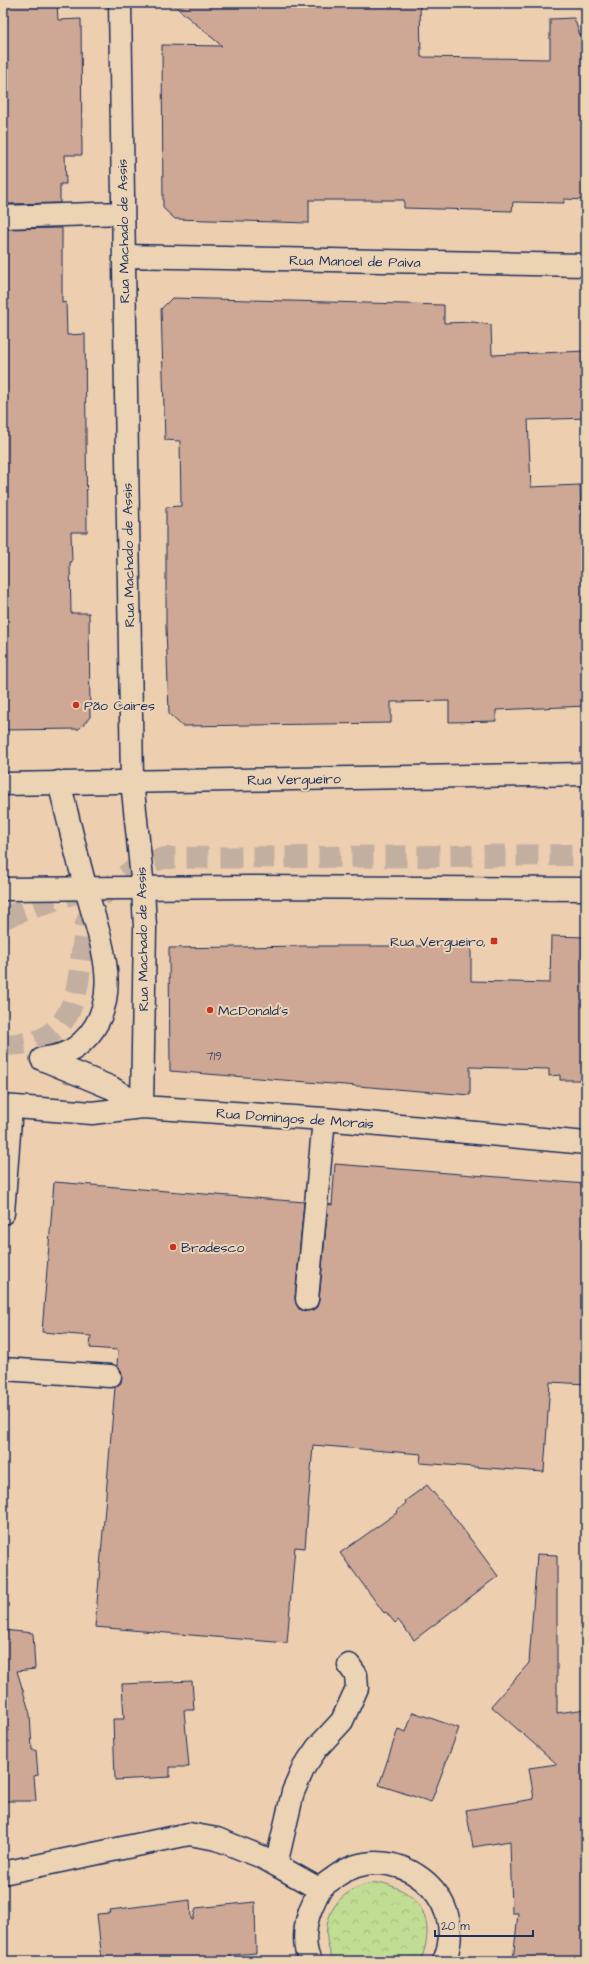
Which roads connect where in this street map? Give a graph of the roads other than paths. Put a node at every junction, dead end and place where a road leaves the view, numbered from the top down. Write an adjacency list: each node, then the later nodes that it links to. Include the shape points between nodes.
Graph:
1 (120, 3): 2 (street, Rua Machado de Assis)
2 (123, 213): 3 (street); 4 (street, Rua Machado de Assis)
3 (3, 218)
4 (124, 256): 5 (street, Rua Manoel de Paiva); 7 (street, Rua Machado de Assis)
5 (586, 265)
6 (586, 774): 7 (street, Rua Vergueiro)
7 (132, 781): 8 (street, Rua Vergueiro); 10 (street, Rua Machado de Assis)
8 (59, 782): 9 (street, Rua Vergueiro); 13 (street)
9 (3, 784)
10 (143, 888): 12 (street); 13 (street); 14 (street, Rua Machado de Assis)
11 (3, 889): 13 (street)
12 (586, 889)
13 (86, 890): 14 (street, via 102,945 106,996 99,1021 83,1042 64,1054 42,1059 112,1088)
14 (142, 1106): 15 (street, Rua Domingos de Morais, via 92,1113); 16 (street, Rua Domingos de Morais)
15 (7, 1107): 18 (street)
16 (324, 1119): 17 (street, Rua Domingos de Morais); 19 (street)
17 (586, 1143)
18 (3, 1213)
19 (307, 1299)
20 (3, 1369): 21 (street)
21 (110, 1376)
22 (349, 1665): 23 (street, via 356,1676 357,1688 342,1721 317,1748 304,1767 293,1792)
23 (276, 1865): 24 (street, via 217,1838 189,1834); 25 (street)
24 (3, 1873)
25 (320, 1890): 26 (street, via 307,1918 305,1938); 27 (street, via 344,1870 364,1864 385,1863 405,1868 423,1878 437,1894 446,1913 450,1933)
26 (310, 1961)
27 (444, 1961)

